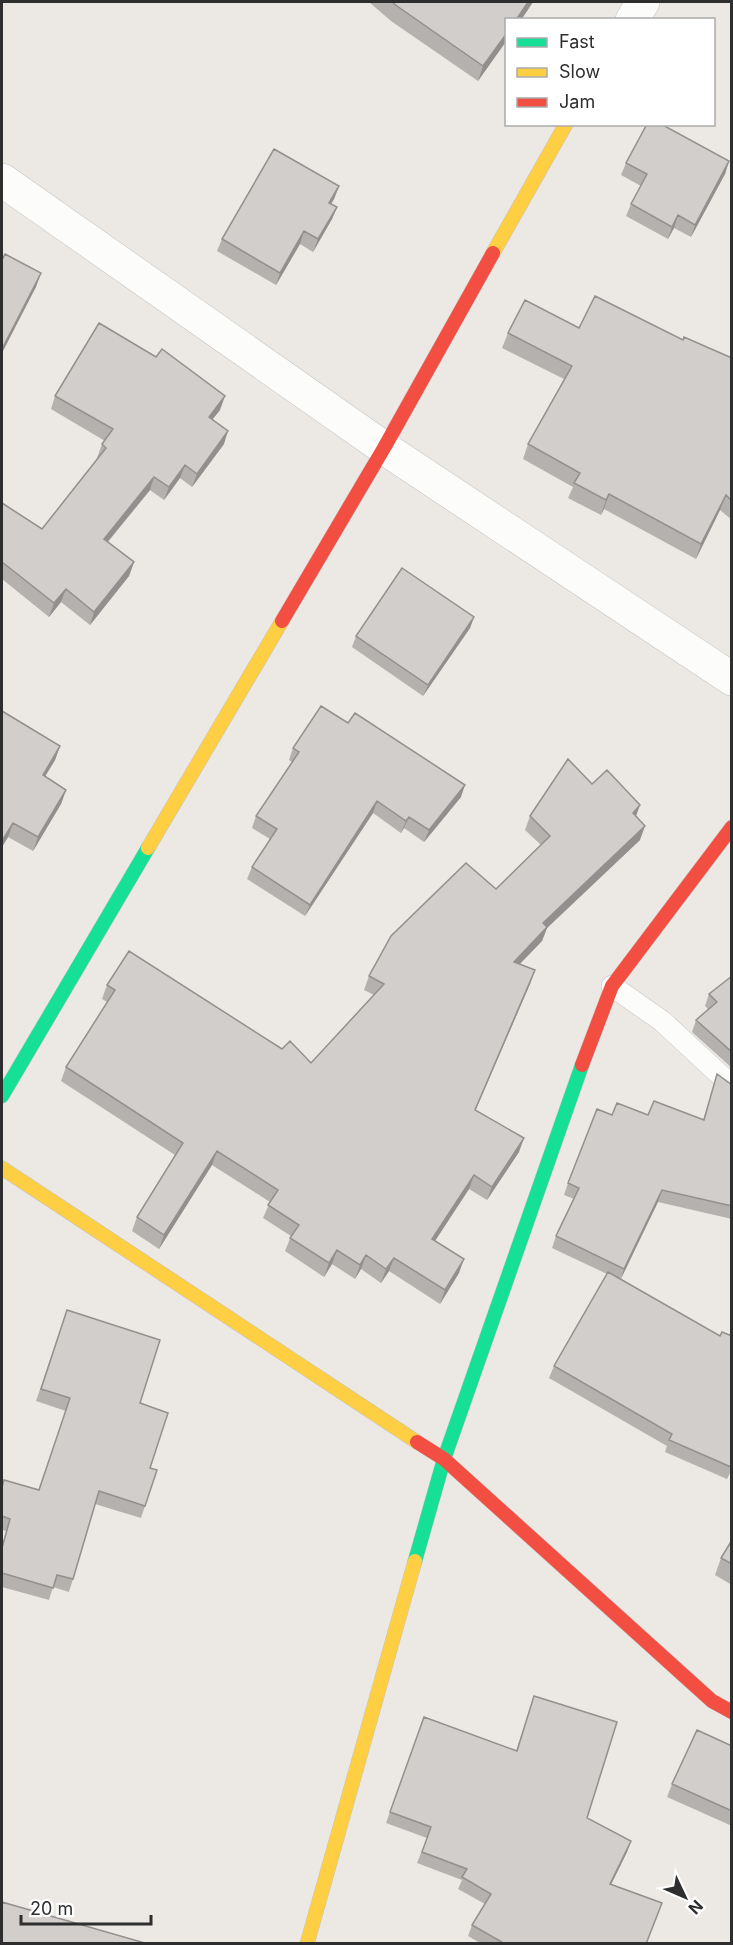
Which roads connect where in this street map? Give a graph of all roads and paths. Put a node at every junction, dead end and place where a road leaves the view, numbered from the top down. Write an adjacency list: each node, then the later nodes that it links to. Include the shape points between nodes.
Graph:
1 (643, 2): 2 (street)
2 (633, 18)
3 (565, 126): 5 (street)
4 (2, 180): 5 (street)
5 (384, 448): 6 (street); 10 (street)
6 (732, 679)
7 (732, 827): 8 (street)
8 (612, 986): 9 (lane, via 662,1021); 12 (street)
9 (732, 1086)
10 (2, 1096)
11 (2, 1168): 12 (street)
12 (444, 1459): 13 (street, via 712,1701); 14 (street)
13 (732, 1712)
14 (307, 1944)

